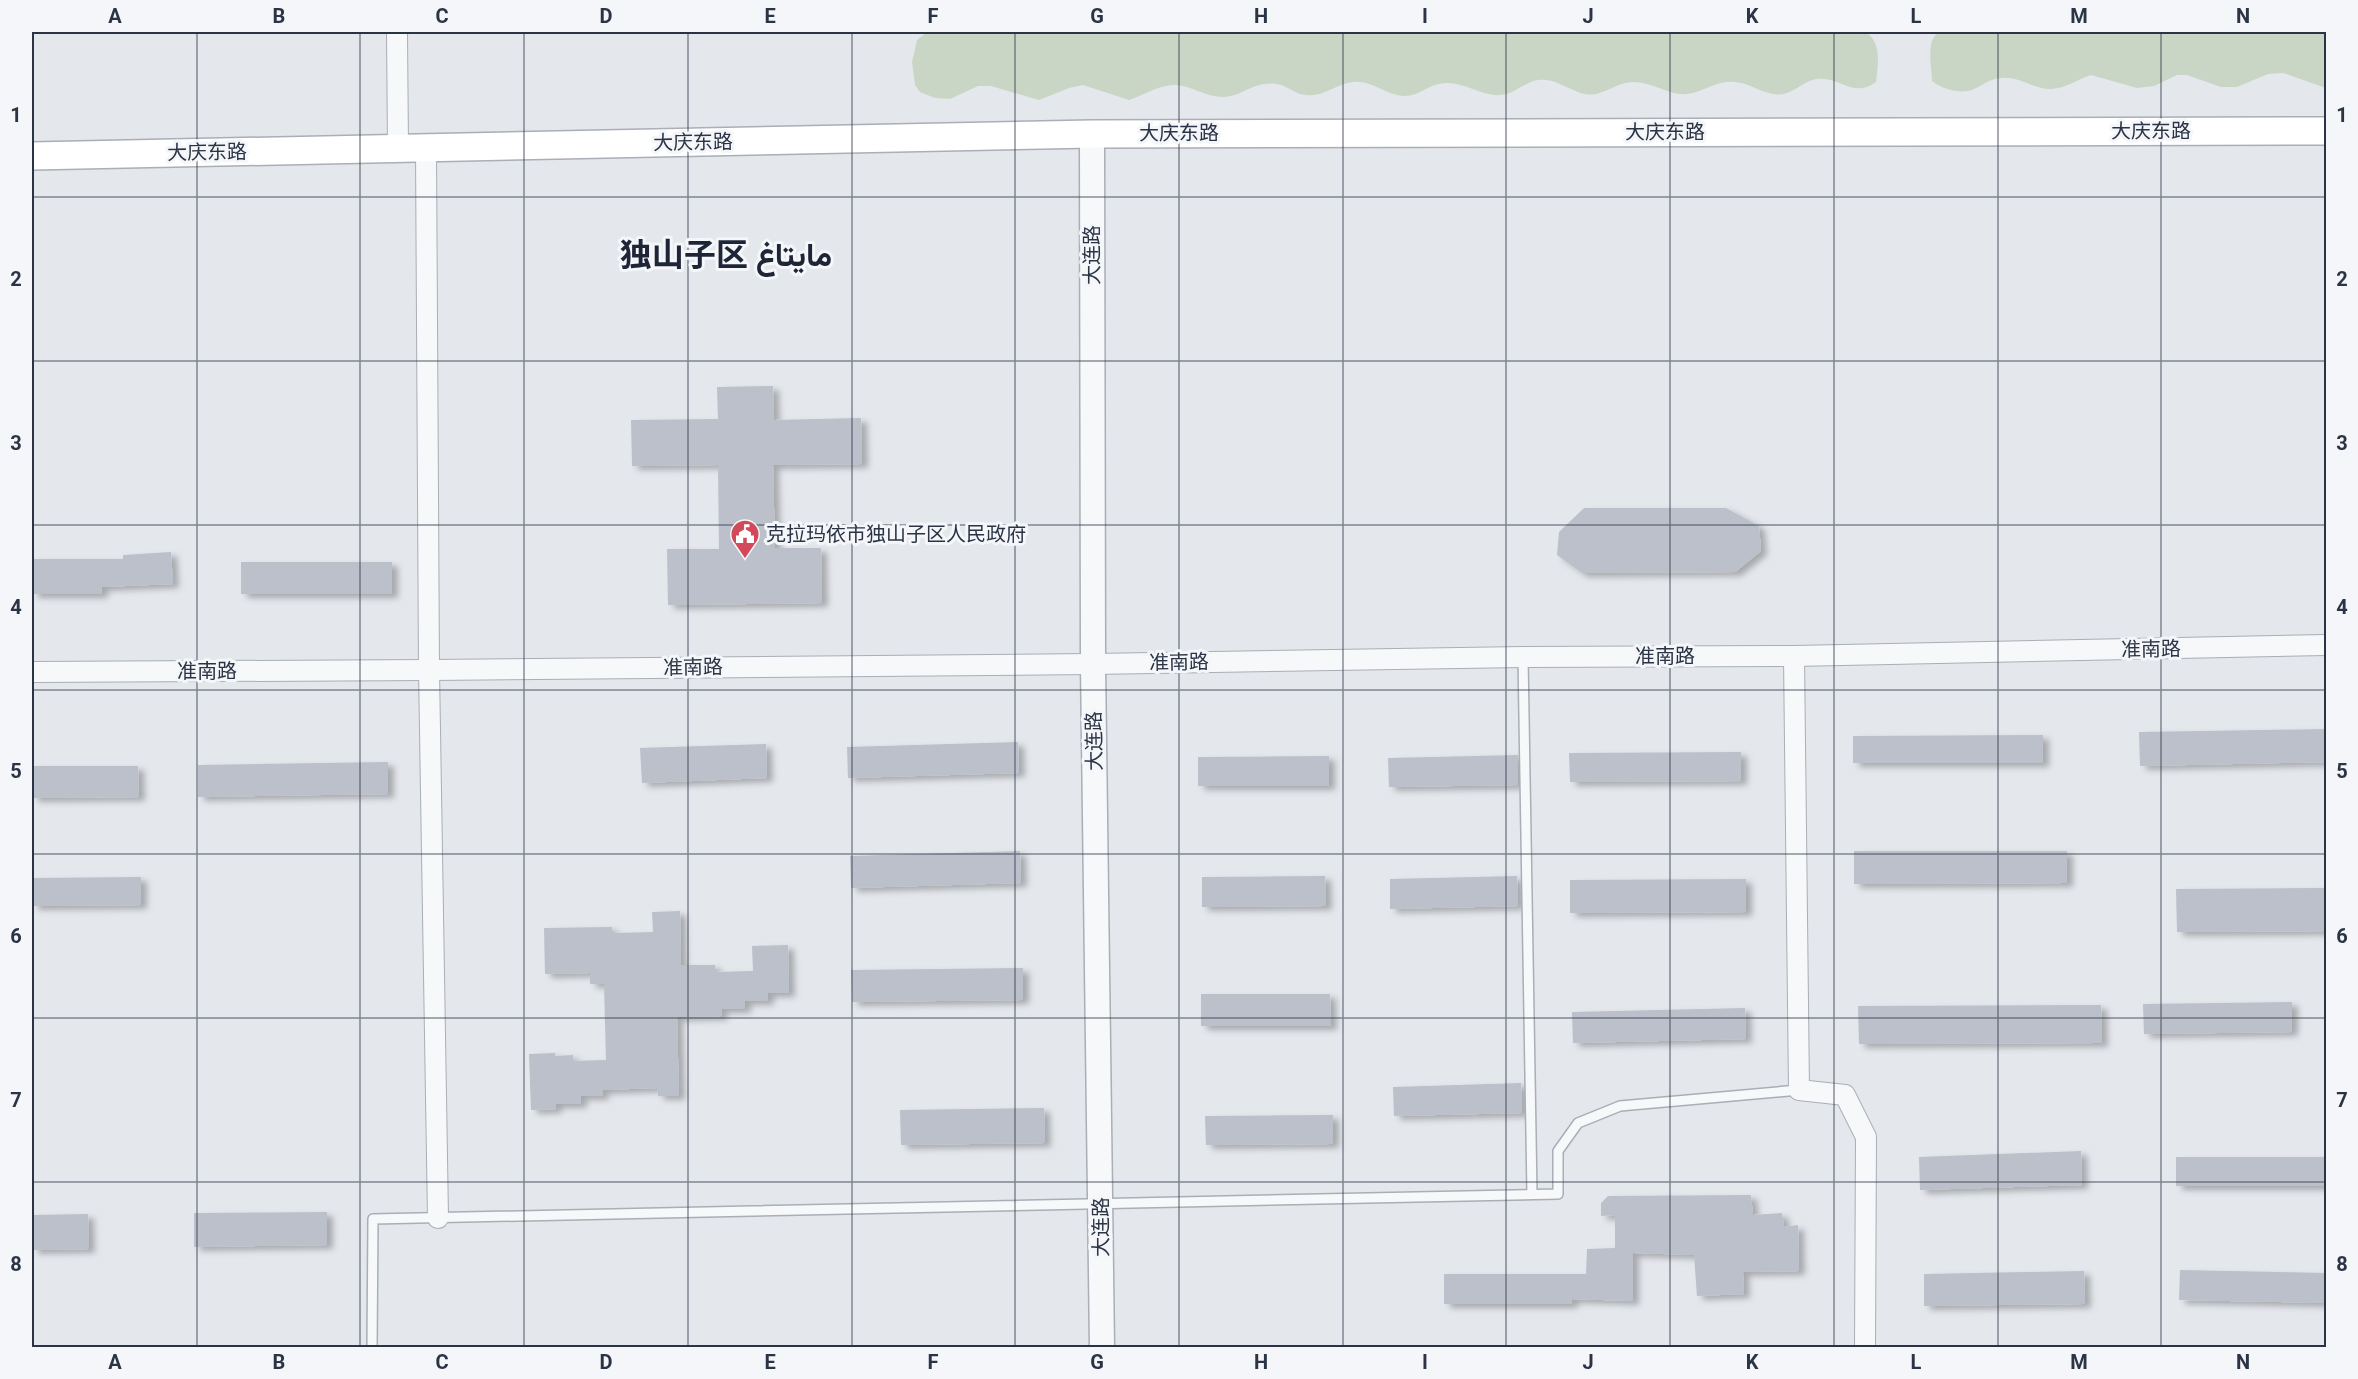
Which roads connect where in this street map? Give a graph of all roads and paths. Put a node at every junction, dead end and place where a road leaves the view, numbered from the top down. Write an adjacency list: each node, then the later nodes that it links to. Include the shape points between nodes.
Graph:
1 (398, 32): 4 (street)
2 (2326, 131): 3 (main road, 大庆东路)
3 (1092, 134): 5 (main road, 大庆东路); 10 (street, 大连路)
4 (398, 148): 5 (main road, 大庆东路); 6 (main road, 大庆东路)
5 (426, 148): 11 (street)
6 (32, 156)
7 (2326, 645): 8 (street, 准南路)
8 (1794, 656): 9 (street, 准南路); 13 (street)
9 (1523, 657): 10 (street, 准南路); 14 (lane)
10 (1093, 664): 11 (street, 准南路); 15 (street, 大连路)
11 (429, 670): 12 (street, 准南路); 16 (street)
12 (32, 672)
13 (1799, 1090): 14 (lane, via 1620,1106 1578,1123 1558,1151 1558,1194); 19 (street, via 1845,1095 1866,1137)
14 (1532, 1194): 15 (lane)
15 (1101, 1205): 16 (lane); 18 (street, 大连路)
16 (438, 1218): 17 (lane, via 373,1219)
17 (372, 1347)
18 (1102, 1347)
19 (1865, 1347)

